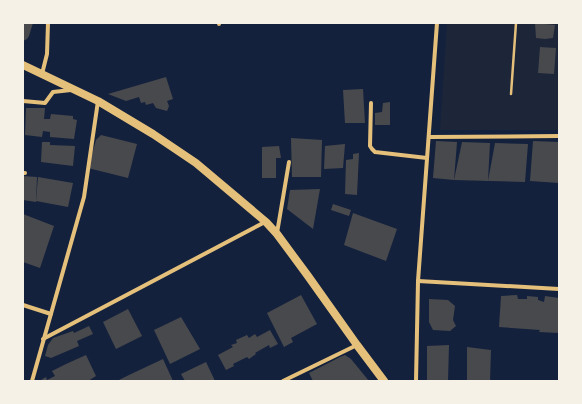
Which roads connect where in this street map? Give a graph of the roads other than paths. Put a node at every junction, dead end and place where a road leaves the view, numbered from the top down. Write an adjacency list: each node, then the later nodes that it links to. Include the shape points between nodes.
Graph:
1 (48, 23): 5 (street, via 47,54)
2 (437, 23): 12 (street)
3 (516, 23): 7 (lane)
4 (23, 65): 5 (main road)
5 (42, 74): 6 (main road)
6 (74, 90): 8 (street, via 53,92 45,103); 9 (main road)
7 (511, 94)
8 (23, 101)
9 (98, 101): 15 (main road, via 154,134 196,163); 20 (street, via 84,197)
10 (371, 103): 13 (street, via 370,146 375,152)
11 (559, 136): 12 (street)
12 (429, 137): 13 (street)
13 (427, 158): 17 (street)
14 (289, 162): 16 (street)
15 (266, 222): 16 (main road); 21 (street)
16 (277, 234): 22 (main road)
17 (418, 281): 18 (street); 26 (street)
18 (559, 289)
19 (23, 305): 20 (street)
20 (51, 314): 21 (street)
21 (43, 340): 23 (street)
22 (357, 345): 24 (street); 25 (main road)
23 (32, 381)
24 (283, 381)
25 (384, 381)
26 (416, 381)

